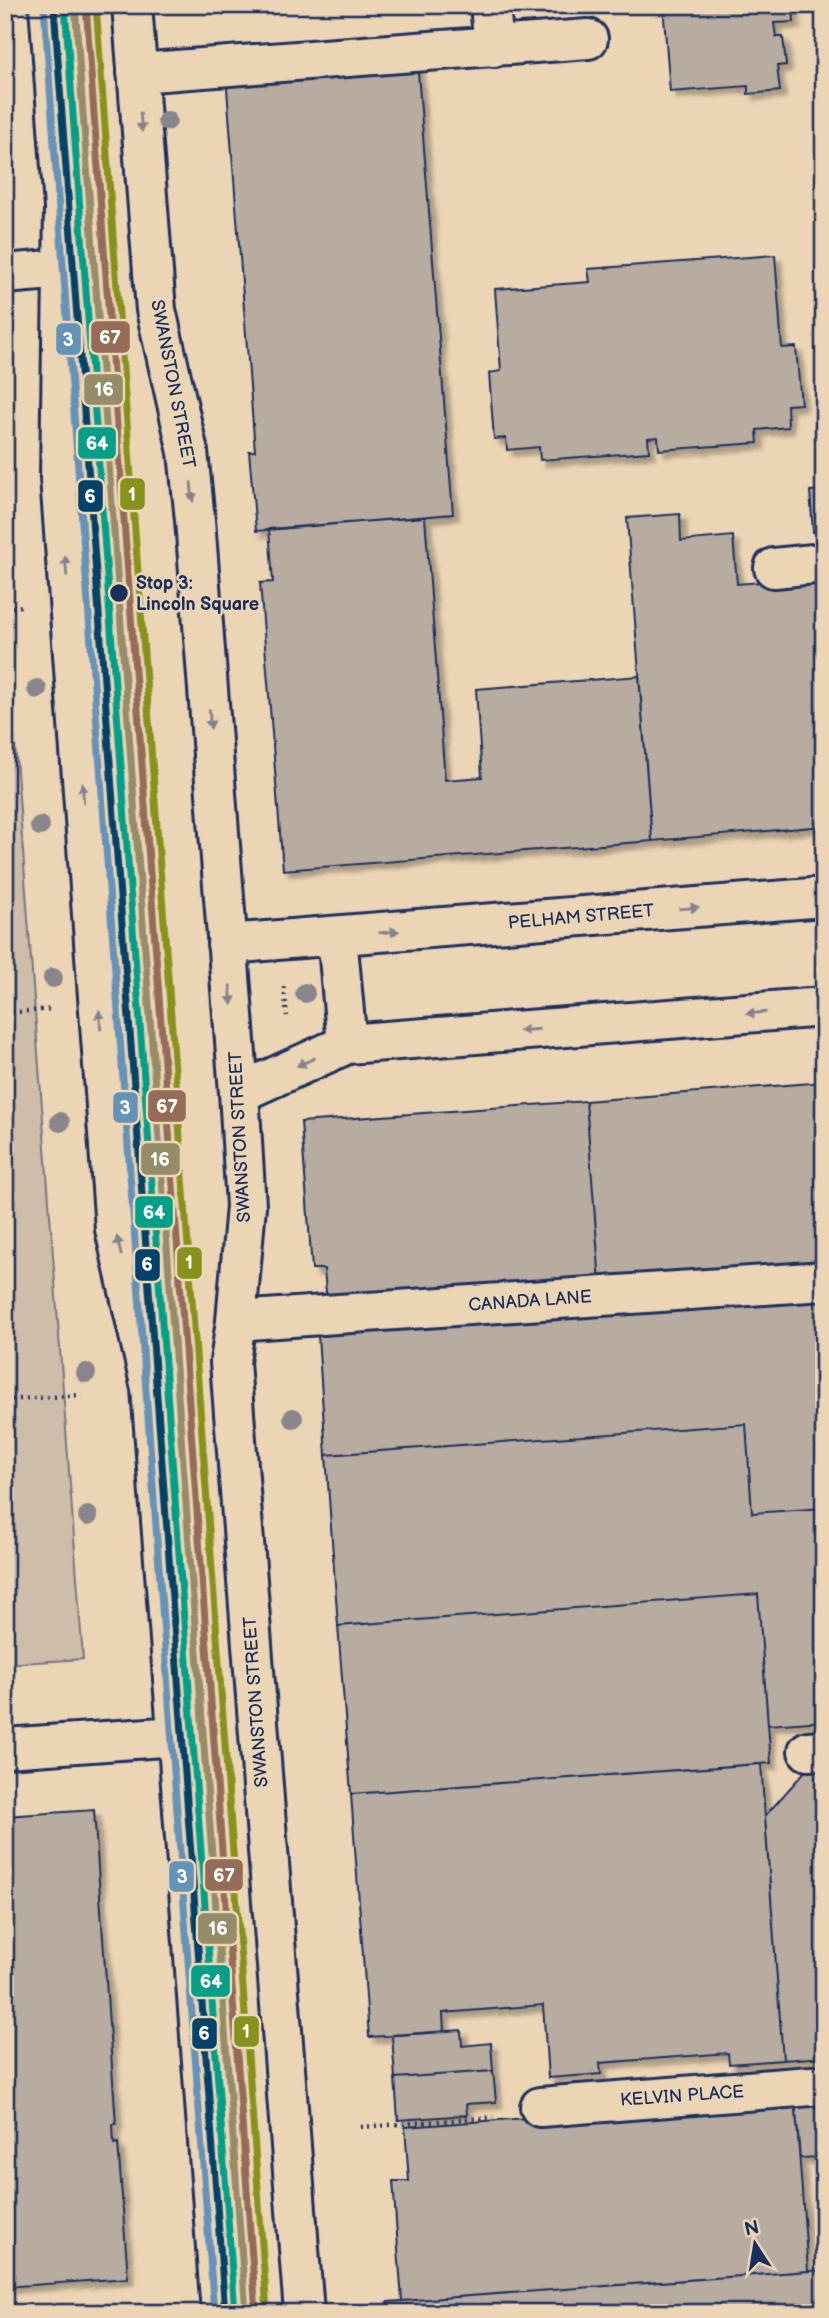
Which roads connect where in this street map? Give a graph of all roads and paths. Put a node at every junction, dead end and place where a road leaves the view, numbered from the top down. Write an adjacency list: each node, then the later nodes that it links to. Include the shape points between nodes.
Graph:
1 (49, 5): 7 (street, via 64,208)
2 (132, 5): 6 (street, SWANSTON STREET)
3 (490, 5): 5 (street)
4 (588, 39): 5 (street)
5 (494, 47): 6 (street)
6 (136, 73): 15 (street, SWANSTON STREET, one-way to 15, via 156,310 190,465)
7 (63, 269): 8 (street); 27 (street, one-way to 7, via 151,1388 116,1229 60,477)
8 (5, 274)
9 (824, 563): 10 (street)
10 (774, 568)
11 (26, 605): 12 (path)
12 (5, 608)
13 (824, 897): 14 (street, PELHAM STREET, one-way to 13)
14 (337, 936): 15 (street, PELHAM STREET); 21 (street)
15 (227, 944): 22 (street, SWANSTON STREET, one-way to 22)
16 (284, 984): 20 (path)
17 (824, 1007): 21 (street, one-way to 21)
18 (53, 1009): 19 (path)
19 (5, 1013)
20 (287, 1017)
21 (347, 1044): 22 (street, one-way to 22)
22 (239, 1093): 24 (street, SWANSTON STREET, via 246,1206)
23 (824, 1281): 24 (street, CANADA LANE)
24 (236, 1321): 33 (street, SWANSTON STREET, via 230,1362)
25 (82, 1395): 26 (path)
26 (5, 1401)
27 (177, 1736): 28 (street); 32 (street)
28 (5, 1748)
29 (824, 2085): 30 (street, KELVIN PLACE)
30 (540, 2107): 31 (path, via 534,2114)
31 (360, 2127)
32 (221, 2313)
33 (303, 2313)

